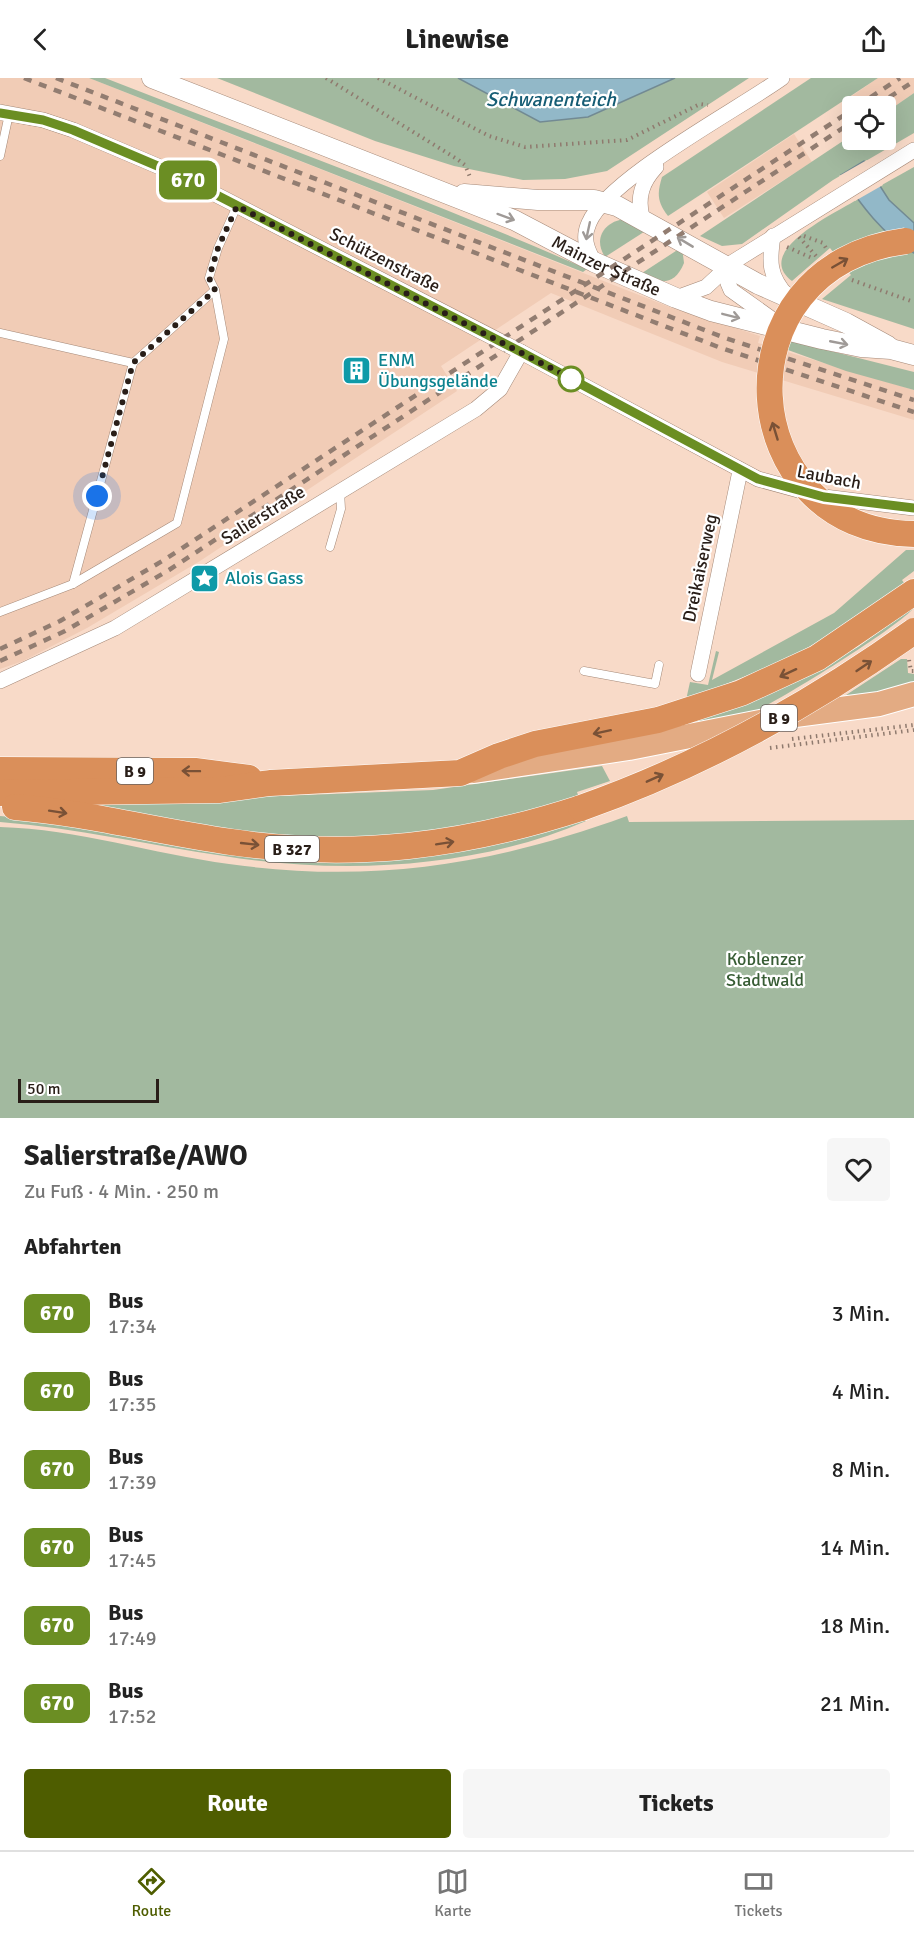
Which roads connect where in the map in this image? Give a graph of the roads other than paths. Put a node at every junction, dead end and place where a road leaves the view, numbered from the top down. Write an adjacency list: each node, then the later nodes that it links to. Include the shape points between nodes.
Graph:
1 (152, 78): 7 (street, Mainzer Straße)
2 (778, 81): 4 (street)
3 (4, 113): 6 (lane); 9 (street, Schützenstraße, via 43,120 109,143)
4 (673, 149): 8 (street); 10 (street, via 642,187)
5 (914, 150): 11 (street)
6 (0, 156)
7 (431, 190): 8 (street, Mainzer Straße, via 515,199); 13 (street, Mainzer Straße, one-way to 13, via 533,229)
8 (604, 202): 10 (street, Mainzer Straße); 13 (street, one-way to 13, via 586,232 587,249)
9 (237, 206): 15 (lane, via 209,278); 21 (street, Schützenstraße)
10 (642, 217): 14 (street, Mainzer Straße, one-way to 10)
11 (773, 236): 14 (street); 17 (street, via 772,276)
12 (914, 240): 27 (highway, one-way to 12, bridge, via 858,523 813,492 779,444 768,390 771,359 779,334 811,286 828,270 863,251)
13 (594, 262): 16 (street, Mainzer Straße)
14 (727, 267): 16 (street, via 706,287); 17 (street, Mainzer Straße); 18 (street, Mainzer Straße, via 731,290)
15 (215, 290): 23 (lane); 29 (lane, via 224,339 177,523)
16 (676, 298): 18 (street, Mainzer Straße, one-way to 18)
17 (790, 299): 20 (street, Mainzer Straße, via 846,323)
18 (787, 330): 20 (street, Mainzer Straße, one-way to 20, via 844,344)
19 (0, 333): 23 (lane)
20 (891, 349): 22 (street, Mainzer Straße)
21 (521, 352): 24 (street, Schützenstraße); 25 (street, Salierstraße, via 500,389 487,401)
22 (914, 355)
23 (133, 363): 29 (lane)
24 (740, 471): 26 (street, Laubach, via 807,494); 35 (street, Dreikaiserweg)
25 (340, 490): 28 (lane, via 341,508); 36 (street, Salierstraße, via 115,628)
26 (914, 508)
27 (914, 534)
28 (330, 547)
29 (73, 584): 31 (lane)
30 (913, 593): 41 (highway, one-way to 41, via 817,658 741,693 658,720 535,744)
31 (0, 612)
32 (914, 631): 44 (highway, B 327, one-way to 32, bridge, via 298,850 401,848 455,841 581,808 737,740 843,680)
33 (659, 665): 34 (lane, via 655,684)
34 (585, 671)
35 (698, 674)
36 (0, 681)
37 (914, 693): 38 (main road, B 9)
38 (879, 704): 39 (main road, B 9); 41 (main road, B 9)
39 (914, 707)
40 (0, 770): 42 (highway, B 9, one-way to 40, via 195,771)
41 (460, 773): 42 (highway, B 9)
42 (270, 783): 43 (highway, B 9, via 202,791)
43 (0, 793)
44 (0, 806)

